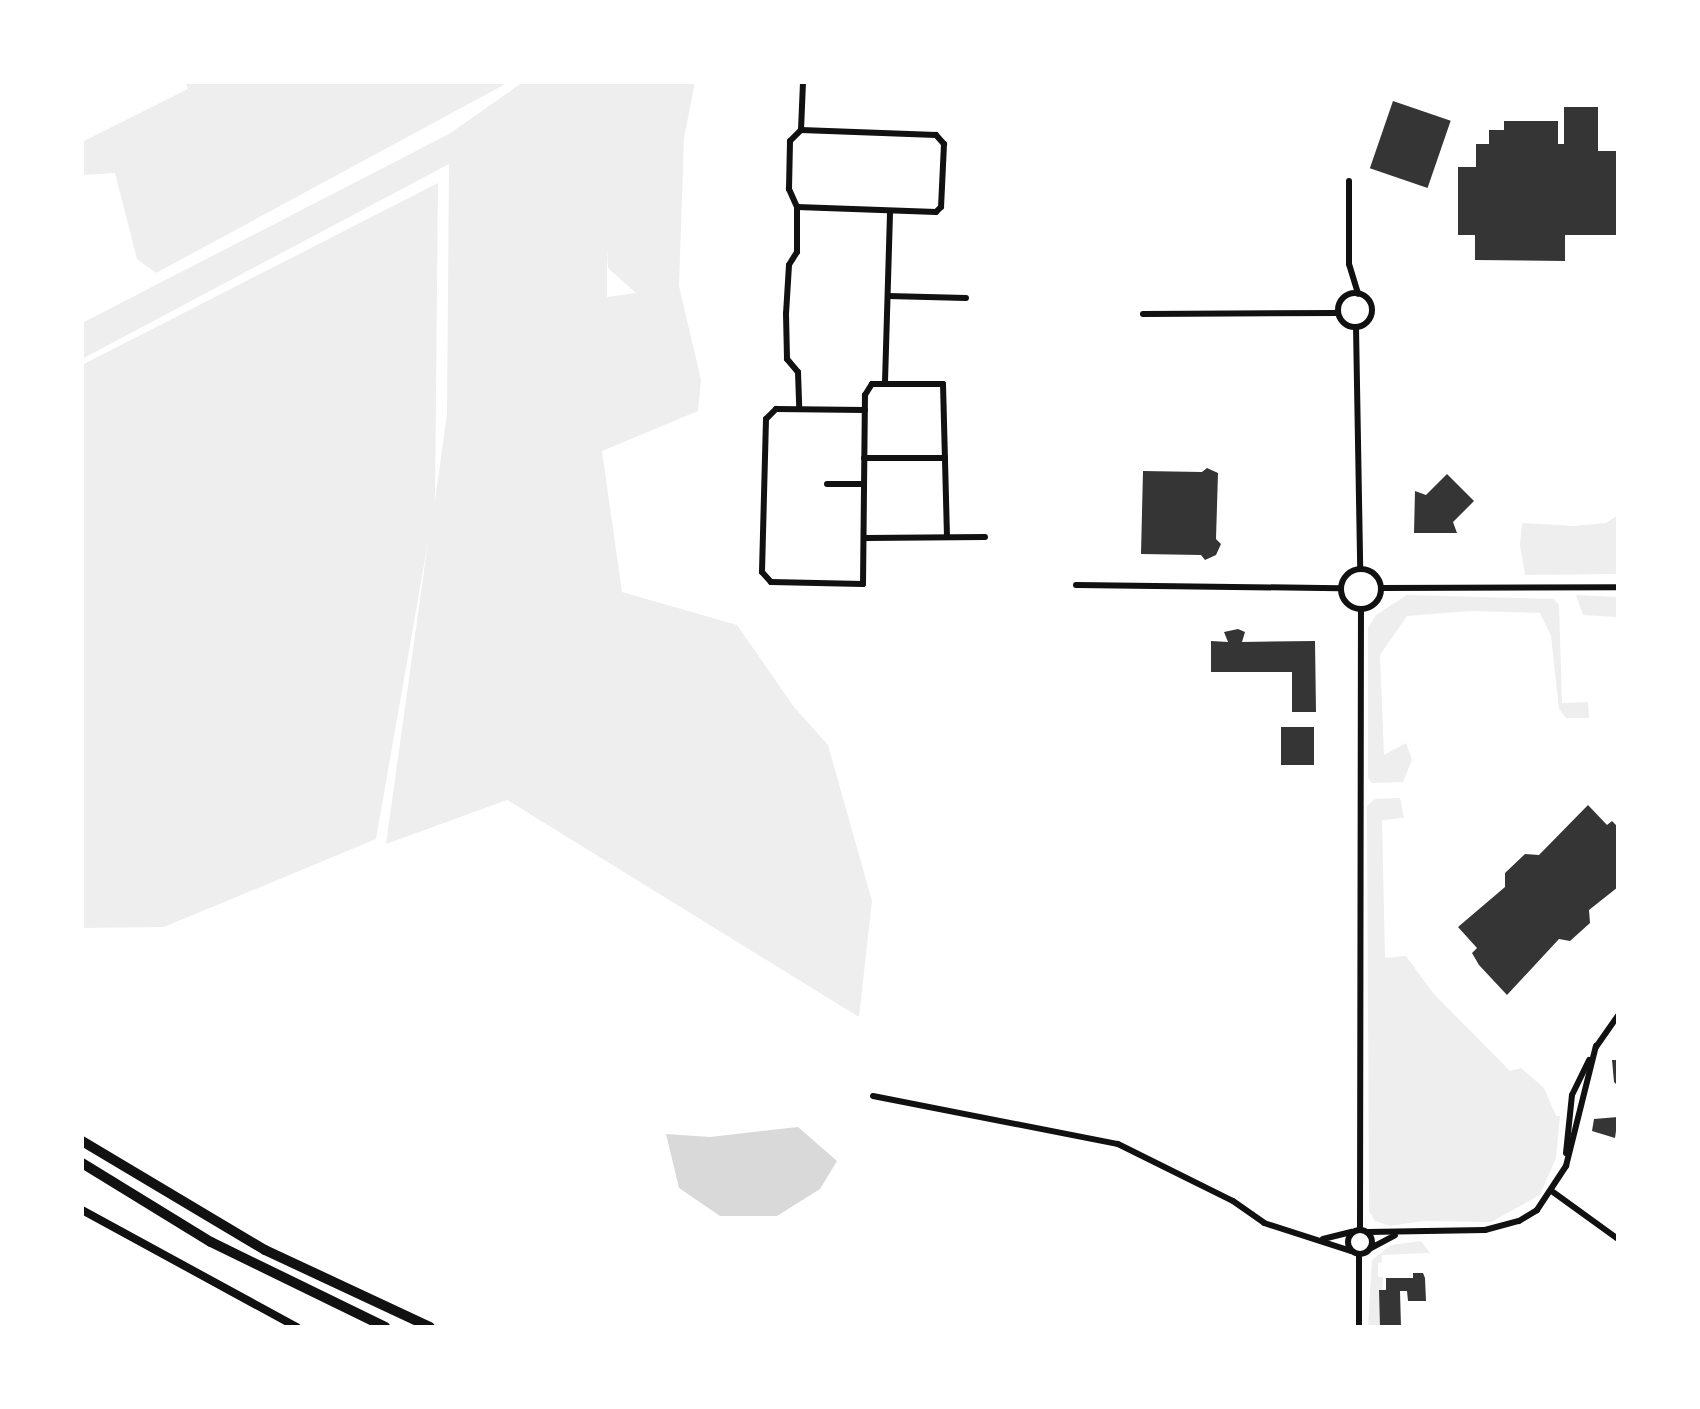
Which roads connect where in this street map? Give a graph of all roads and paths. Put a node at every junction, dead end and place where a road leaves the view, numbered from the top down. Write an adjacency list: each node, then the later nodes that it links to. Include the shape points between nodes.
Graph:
1 (803, 82): 2 (street)
2 (801, 130): 4 (street, via 790,141 789,189); 5 (street, via 936,135 944,144 941,207 936,212)
3 (1349, 181): 6 (street, via 1349,264)
4 (797, 207): 5 (street); 13 (street, via 797,251 789,265 786,314 787,359 798,372)
5 (890, 211): 7 (street)
6 (1359, 294): 9 (street, via 1343,298); 11 (street, via 1372,309 1366,323)
7 (888, 296): 8 (street); 12 (street)
8 (966, 298)
9 (1338, 313): 10 (street); 11 (street, via 1346,325)
10 (1143, 314)
11 (1356, 327): 22 (street)
12 (885, 382): 14 (street, via 872,384 865,395); 16 (street, via 943,384)
13 (799, 409): 14 (street); 21 (street, via 776,409 766,419 762,572 771,582 863,584)
14 (865, 410): 15 (street)
15 (864, 458): 16 (street); 18 (street)
16 (944, 458): 19 (street)
17 (827, 484): 18 (street)
18 (864, 484): 21 (street)
19 (947, 536): 20 (street); 21 (street)
20 (985, 537)
21 (865, 538)
22 (1360, 568): 24 (street, via 1345,575); 26 (street, via 1376,575)
23 (1076, 585): 24 (street)
24 (1340, 587): 27 (street, via 1347,603)
25 (1618, 587): 26 (street)
26 (1381, 588): 27 (street, via 1374,604)
27 (1361, 609): 34 (street)
28 (1618, 1016): 32 (street, via 1596,1046 1566,1166)
29 (873, 1096): 38 (street, via 1118,1144 1233,1201 1264,1223)
30 (82, 1141): 45 (highway, via 170,1198 265,1250)
31 (82, 1163): 44 (highway, via 211,1242)
32 (1553, 1192): 37 (street, via 1537,1210 1501,1227); 39 (street)
33 (82, 1210): 43 (street)
34 (1360, 1230): 35 (street); 36 (street)
35 (1352, 1232): 38 (street); 41 (street, via 1348,1243)
36 (1368, 1232): 37 (street); 40 (street)
37 (1397, 1234): 40 (street)
38 (1321, 1239): 41 (street)
39 (1618, 1239)
40 (1369, 1250): 42 (street)
41 (1352, 1251): 42 (street)
42 (1359, 1254): 46 (street)
43 (297, 1327)
44 (384, 1327)
45 (430, 1327)
46 (1359, 1327)

